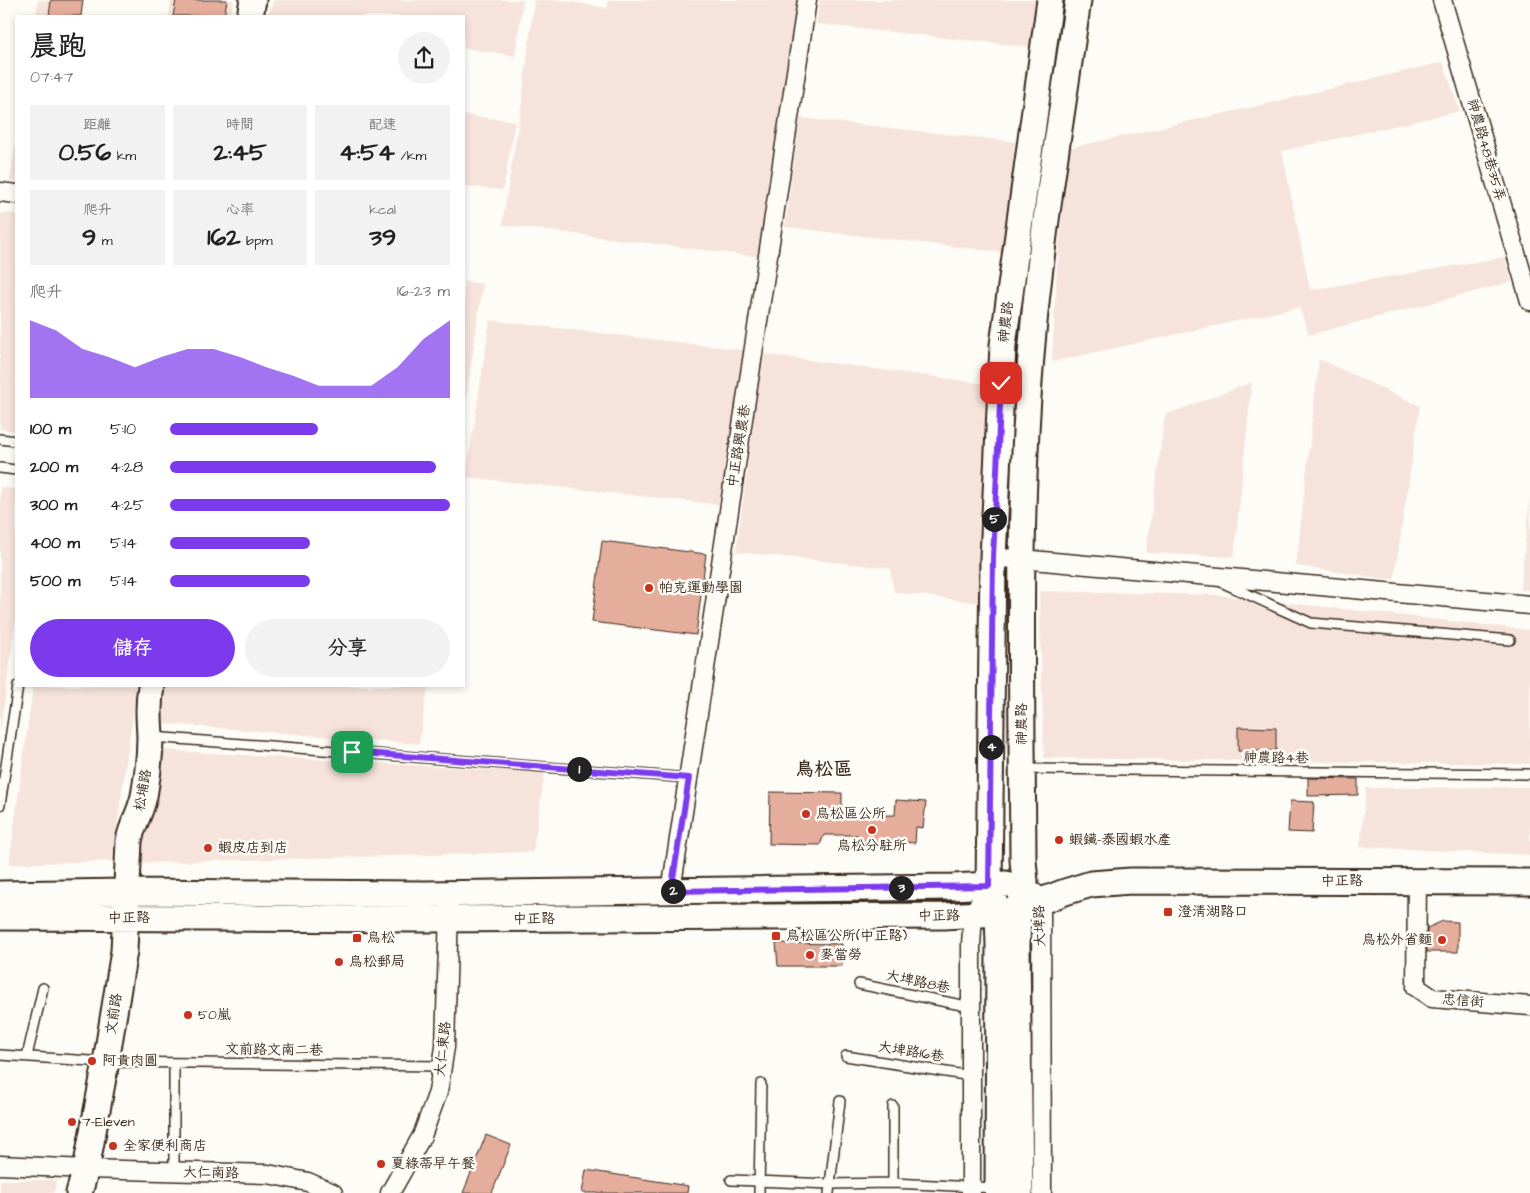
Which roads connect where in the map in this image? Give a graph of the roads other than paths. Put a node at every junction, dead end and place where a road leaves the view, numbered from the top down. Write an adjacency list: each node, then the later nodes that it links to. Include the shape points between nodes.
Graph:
1 (253, 0): 6 (main road)
2 (807, 0): 26 (street, 中正路興農巷)
3 (1050, 0): 7 (main road, 神農路)
4 (1078, 0): 8 (main road, 神農路)
5 (1442, 0): 11 (street, 神農路48巷35弄)
6 (250, 15)
7 (1040, 70): 8 (main road); 16 (main road, 神農路, via 1004,345)
8 (1068, 74): 17 (main road, 神農路, via 1040,266 1032,346)
9 (0, 192): 10 (street)
10 (15, 194)
11 (1530, 301)
12 (0, 439): 13 (lane)
13 (15, 441)
14 (0, 468): 15 (lane)
15 (15, 470)
16 (993, 558): 17 (street); 31 (main road, 神農路)
17 (1021, 559): 18 (street); 24 (main road, 神農路)
18 (1207, 576): 19 (street); 20 (lane, via 1311,623)
19 (1530, 605)
20 (1510, 640)
21 (18, 687): 27 (lane)
22 (151, 687): 23 (main road, 松埔路)
23 (150, 737): 26 (lane); 33 (main road, 松埔路, via 145,792 128,841)
24 (1022, 769): 25 (lane, 神農路4巷); 29 (main road, 神農路)
25 (1530, 774)
26 (689, 778): 32 (street, 中正路興農巷)
27 (0, 805)
28 (1417, 881): 30 (main road, 中正路); 34 (main road, 中正路, via 1131,882 1091,884); 45 (street, 忠信街, via 1416,988 1432,998)
29 (1025, 882): 31 (main road, 中正路); 34 (main road, 中正路); 37 (street, 大埤路); 38 (main road, 大埤路)
30 (1530, 882)
31 (989, 886): 32 (main road, 中正路); 38 (main road, 大埤路); 39 (street)
32 (671, 891): 35 (main road, 中正路)
33 (126, 892): 35 (main road, 中正路); 36 (main road, 中正路); 41 (main road, 文前路)
34 (1065, 892): 37 (main road, 中正路)
35 (449, 893): 42 (street, 大仁東路)
36 (0, 894)
37 (1041, 900): 38 (main road, 中正路); 65 (street, 大埤路)
38 (1008, 912): 39 (main road, 中正路); 65 (main road, 大埤路)
39 (973, 915): 42 (main road, 中正路); 46 (street)
40 (0, 917): 41 (main road, 中正路)
41 (125, 918): 42 (main road, 中正路); 50 (main road, 文前路, via 124,951)
42 (448, 919): 52 (street, 大仁東路)
43 (859, 984): 46 (lane, 大埤路8巷)
44 (43, 988): 48 (lane)
45 (1530, 1006)
46 (971, 1007): 53 (street)
47 (0, 1055): 48 (lane, 文前路文南二巷)
48 (27, 1056): 50 (lane, 文前路文南二巷)
49 (846, 1056): 53 (lane, 大埤路16巷)
50 (106, 1062): 51 (lane, 文前路文南二巷); 58 (main road, 文前路)
51 (174, 1063): 52 (lane, 文前路文南二巷); 59 (lane)
52 (442, 1066): 68 (street, 大仁東路, via 438,1092 422,1136)
53 (971, 1076): 64 (street)
54 (761, 1084): 61 (lane)
55 (840, 1101): 63 (lane)
56 (893, 1106): 62 (lane)
57 (0, 1165): 58 (street, 大仁南路)
58 (86, 1170): 59 (street, 大仁南路); 66 (main road, 文前路)
59 (174, 1172): 67 (street, 大仁南路, via 268,1174 308,1182)
60 (731, 1180): 61 (lane)
61 (759, 1181): 63 (lane); 69 (lane)
62 (893, 1183): 63 (lane); 64 (lane)
63 (830, 1189)
64 (971, 1190): 65 (lane)
65 (1015, 1191)
66 (79, 1193)
67 (332, 1193)
68 (390, 1193)
69 (759, 1193)

